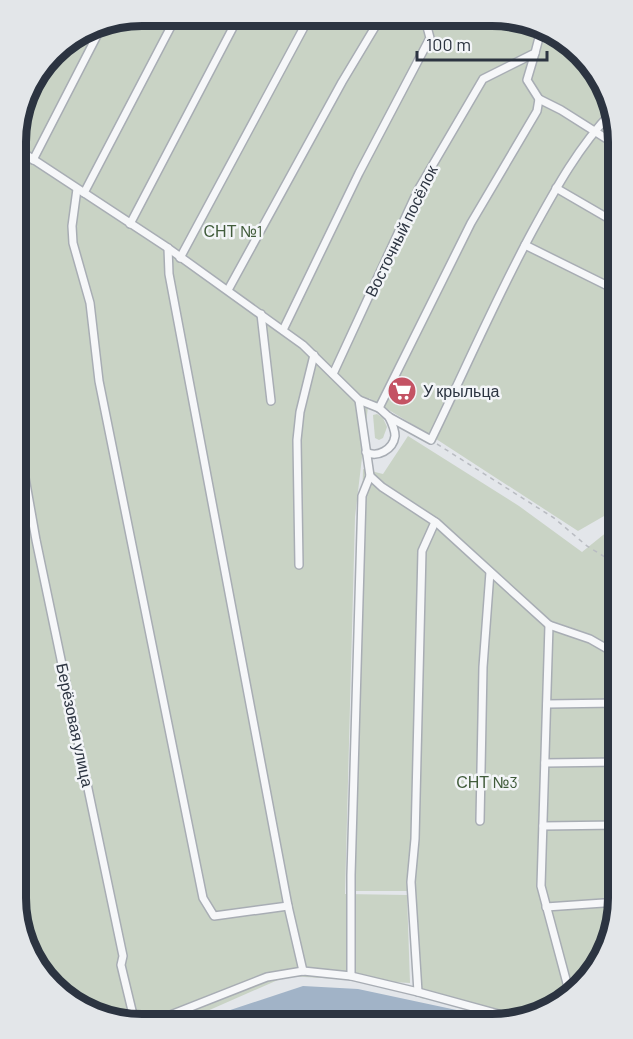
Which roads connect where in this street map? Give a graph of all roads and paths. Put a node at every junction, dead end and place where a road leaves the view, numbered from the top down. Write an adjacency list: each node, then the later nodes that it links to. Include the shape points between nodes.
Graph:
1 (171, 26): 16 (street)
2 (235, 26): 18 (street)
3 (305, 26): 21 (street)
4 (375, 26): 23 (street)
5 (427, 26): 25 (street, via 430,38)
6 (97, 35): 14 (street)
7 (539, 36): 8 (street)
8 (535, 53): 9 (street, via 527,80); 27 (street, Восточный посёлок, via 483,79 418,190)
9 (539, 99): 11 (street); 30 (street, via 537,111 471,223)
10 (605, 119): 11 (street)
11 (594, 131): 12 (street); 15 (street)
12 (608, 140)
13 (26, 155): 14 (street)
14 (33, 160): 16 (street)
15 (556, 188): 17 (street); 19 (street)
16 (80, 191): 18 (street); 50 (street, via 72,226 73,243 90,303 99,381 203,898 214,916)
17 (608, 218)
18 (130, 224): 20 (street)
19 (525, 245): 22 (street); 32 (street)
20 (168, 249): 21 (street); 50 (street, via 169,274)
21 (180, 258): 23 (street)
22 (608, 286)
23 (228, 290): 24 (street)
24 (261, 314): 25 (street); 29 (street)
25 (283, 330): 26 (street)
26 (314, 355): 27 (street); 38 (street, via 297,440)
27 (333, 374): 28 (street)
28 (359, 400): 30 (street); 33 (street)
29 (271, 401)
30 (379, 408): 31 (street)
31 (389, 417): 32 (street); 33 (street, via 395,435 393,442 378,455)
32 (431, 440): 37 (path, via 554,518)
33 (366, 452): 34 (street)
34 (370, 476): 36 (street); 53 (street, via 362,496)
35 (26, 484): 56 (street, Берёзовая улица)
36 (435, 522): 39 (street); 55 (street, via 422,551 411,882)
37 (607, 559)
38 (300, 565)
39 (490, 572): 40 (street); 46 (street, via 483,667)
40 (549, 625): 41 (street); 43 (street)
41 (607, 649)
42 (607, 703): 43 (street)
43 (546, 704): 45 (street)
44 (607, 762): 45 (street)
45 (545, 763): 48 (street)
46 (480, 821)
47 (607, 825): 48 (street)
48 (543, 826): 51 (street, via 541,886)
49 (607, 903): 51 (street)
50 (288, 906): 52 (street)
51 (546, 907): 54 (street)
52 (303, 970): 53 (street); 58 (street, via 267,977)
53 (351, 976): 55 (street)
54 (567, 984)
55 (418, 992): 57 (street)
56 (133, 1013)
57 (496, 1013)
58 (173, 1014)

